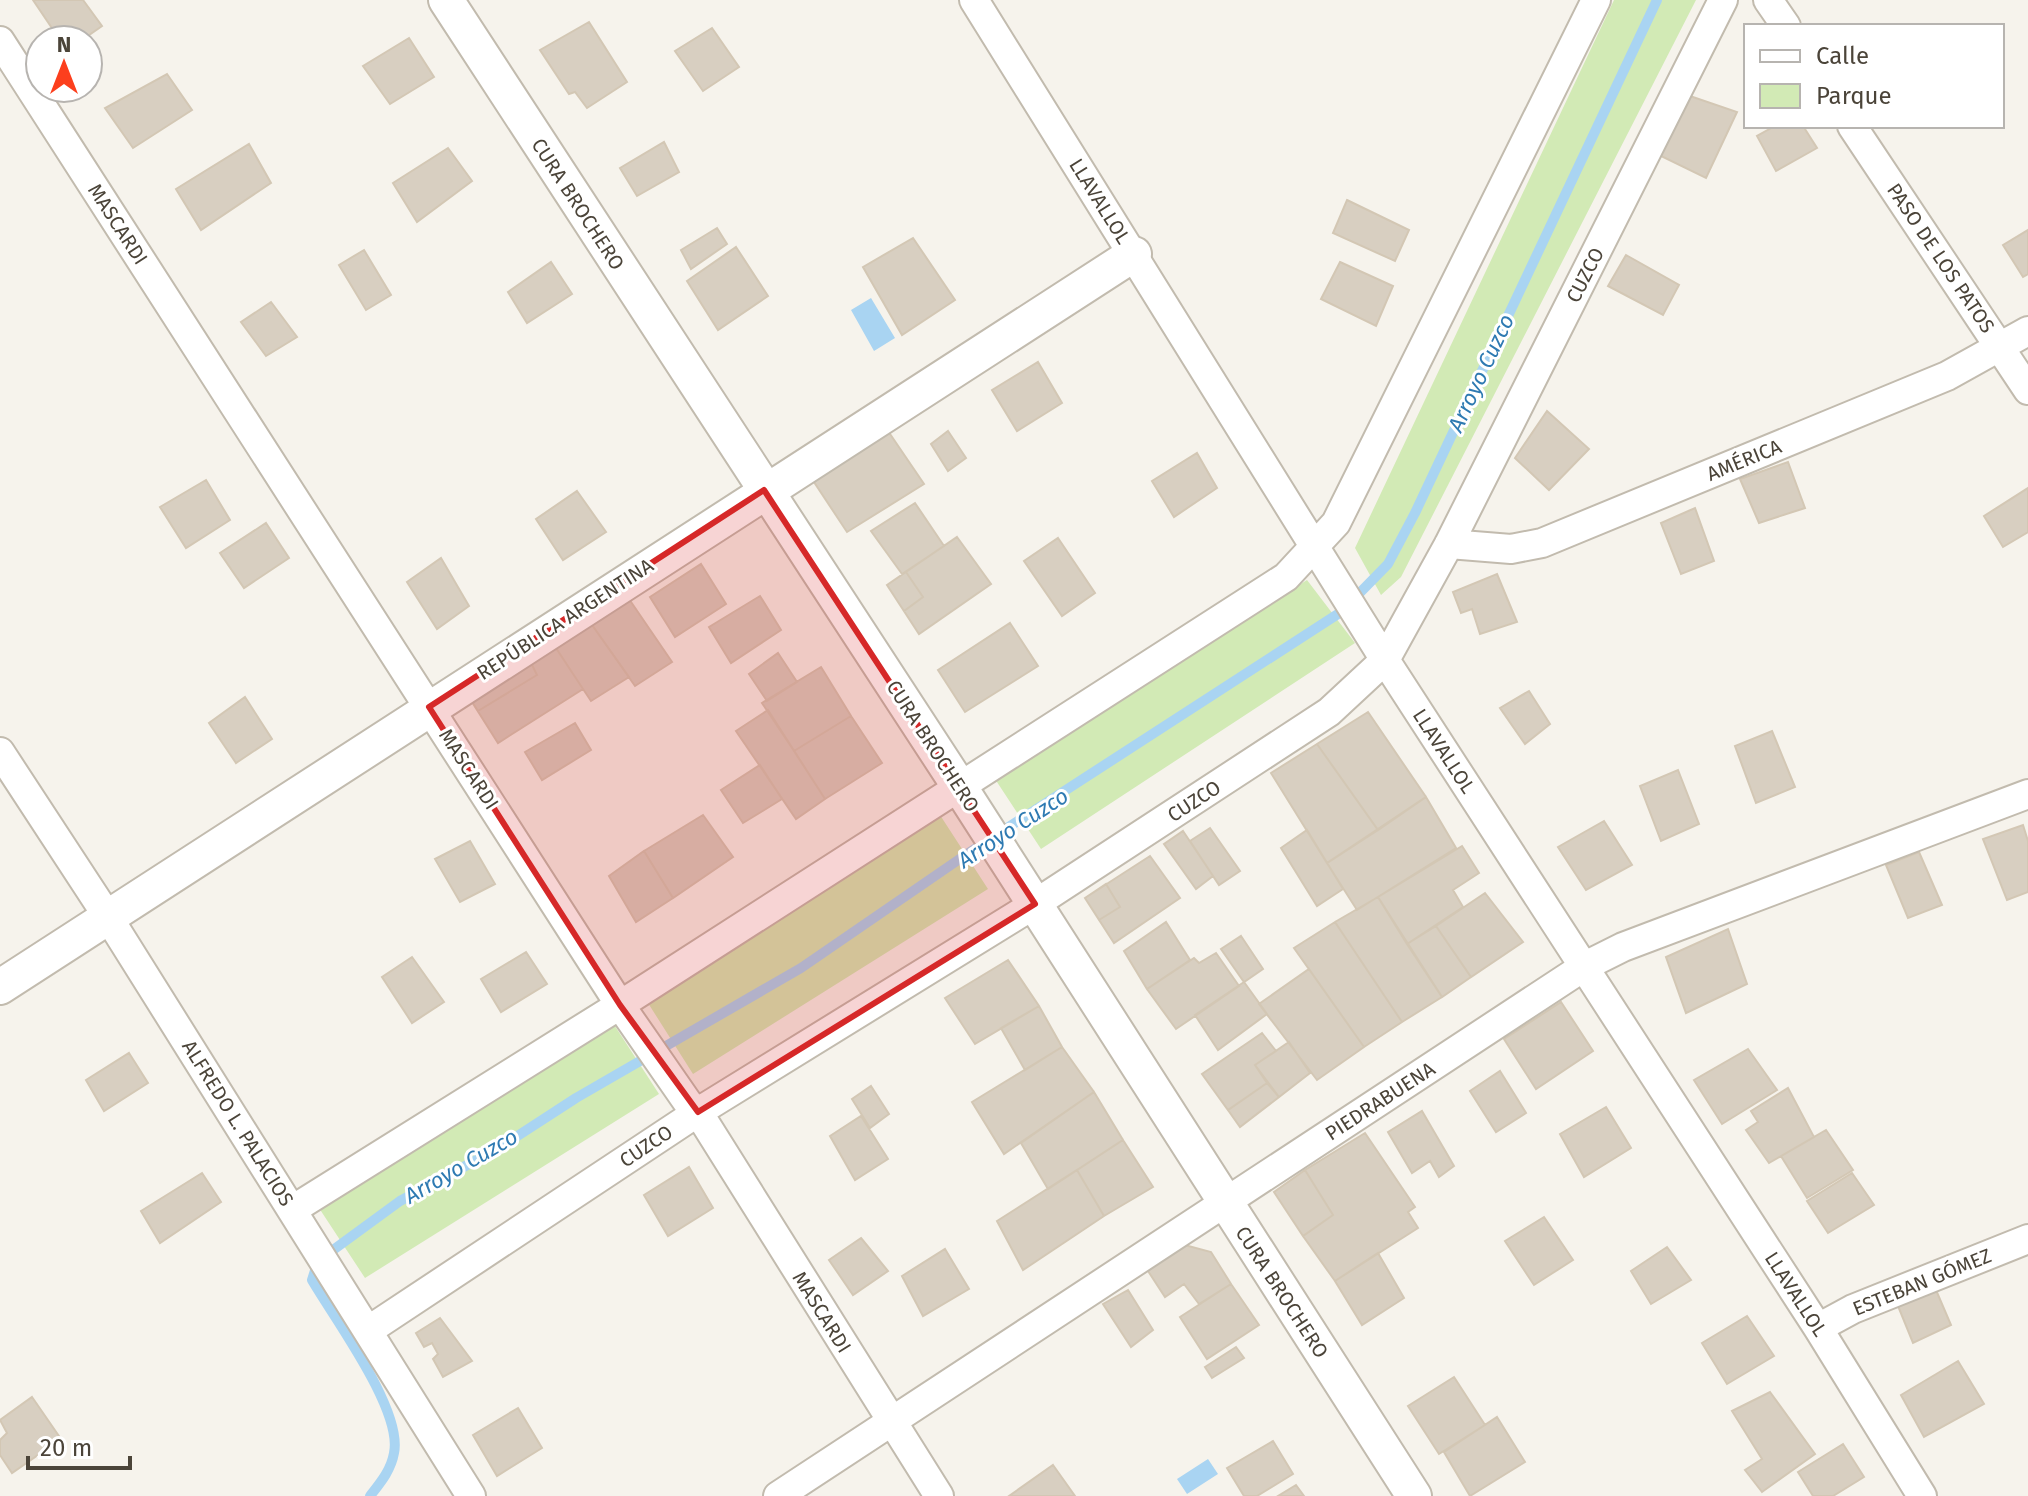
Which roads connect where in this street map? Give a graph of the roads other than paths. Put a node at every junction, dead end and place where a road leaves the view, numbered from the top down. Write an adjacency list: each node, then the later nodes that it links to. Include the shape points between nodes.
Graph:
1 (446, 0): 13 (street, CURA BROCHERO)
2 (974, 0): 9 (street, LLAVALLOL)
3 (1596, 0): 15 (street, via 1393,415 1336,523)
4 (1723, 0): 14 (street, CUZCO)
5 (1768, 0): 6 (street)
6 (1785, 24)
7 (0, 41): 17 (street, MASCARDI)
8 (1853, 128): 11 (street, PASO DE LOS PATOS)
9 (1134, 254): 13 (street, REPÚBLICA ARGENTINA); 15 (street, LLAVALLOL)
10 (2028, 331): 11 (street, AMÉRICA)
11 (2001, 348): 12 (street, PASO DE LOS PATOS); 14 (street, AMÉRICA, via 1947,376 1542,543 1511,549)
12 (2028, 390)
13 (764, 490): 17 (street, REPÚBLICA ARGENTINA); 19 (street, CURA BROCHERO)
14 (1449, 544): 16 (street, CUZCO)
15 (1316, 546): 16 (street, LLAVALLOL); 19 (street, via 1286,577)
16 (1385, 660): 21 (street, CUZCO, via 1329,712); 23 (street, LLAVALLOL)
17 (429, 707): 22 (street, REPÚBLICA ARGENTINA); 25 (street, MASCARDI)
18 (0, 752): 22 (street, ALFREDO L. PALACIOS)
19 (959, 786): 21 (street, CURA BROCHERO); 25 (street)
20 (2028, 794): 23 (street, PIEDRABUENA)
21 (1035, 904): 26 (street, CUZCO); 27 (street, CURA BROCHERO)
22 (108, 917): 24 (street, REPÚBLICA ARGENTINA); 28 (street, ALFREDO L. PALACIOS)
23 (1585, 966): 27 (street, PIEDRABUENA); 31 (street, LLAVALLOL)
24 (0, 987)
25 (624, 1010): 26 (street, MASCARDI); 28 (street)
26 (693, 1108): 30 (street, CUZCO); 32 (street, MASCARDI)
27 (1224, 1203): 32 (street, PIEDRABUENA); 36 (street, CURA BROCHERO)
28 (292, 1210): 30 (street, ALFREDO L. PALACIOS)
29 (2028, 1239): 31 (street, ESTEBAN GÓMEZ)
30 (365, 1323): 33 (street, ALFREDO L. PALACIOS)
31 (1818, 1328): 37 (street, LLAVALLOL)
32 (892, 1423): 34 (street, PIEDRABUENA); 35 (street, MASCARDI)
33 (471, 1496)
34 (778, 1496)
35 (939, 1496)
36 (1414, 1496)
37 (1922, 1496)

